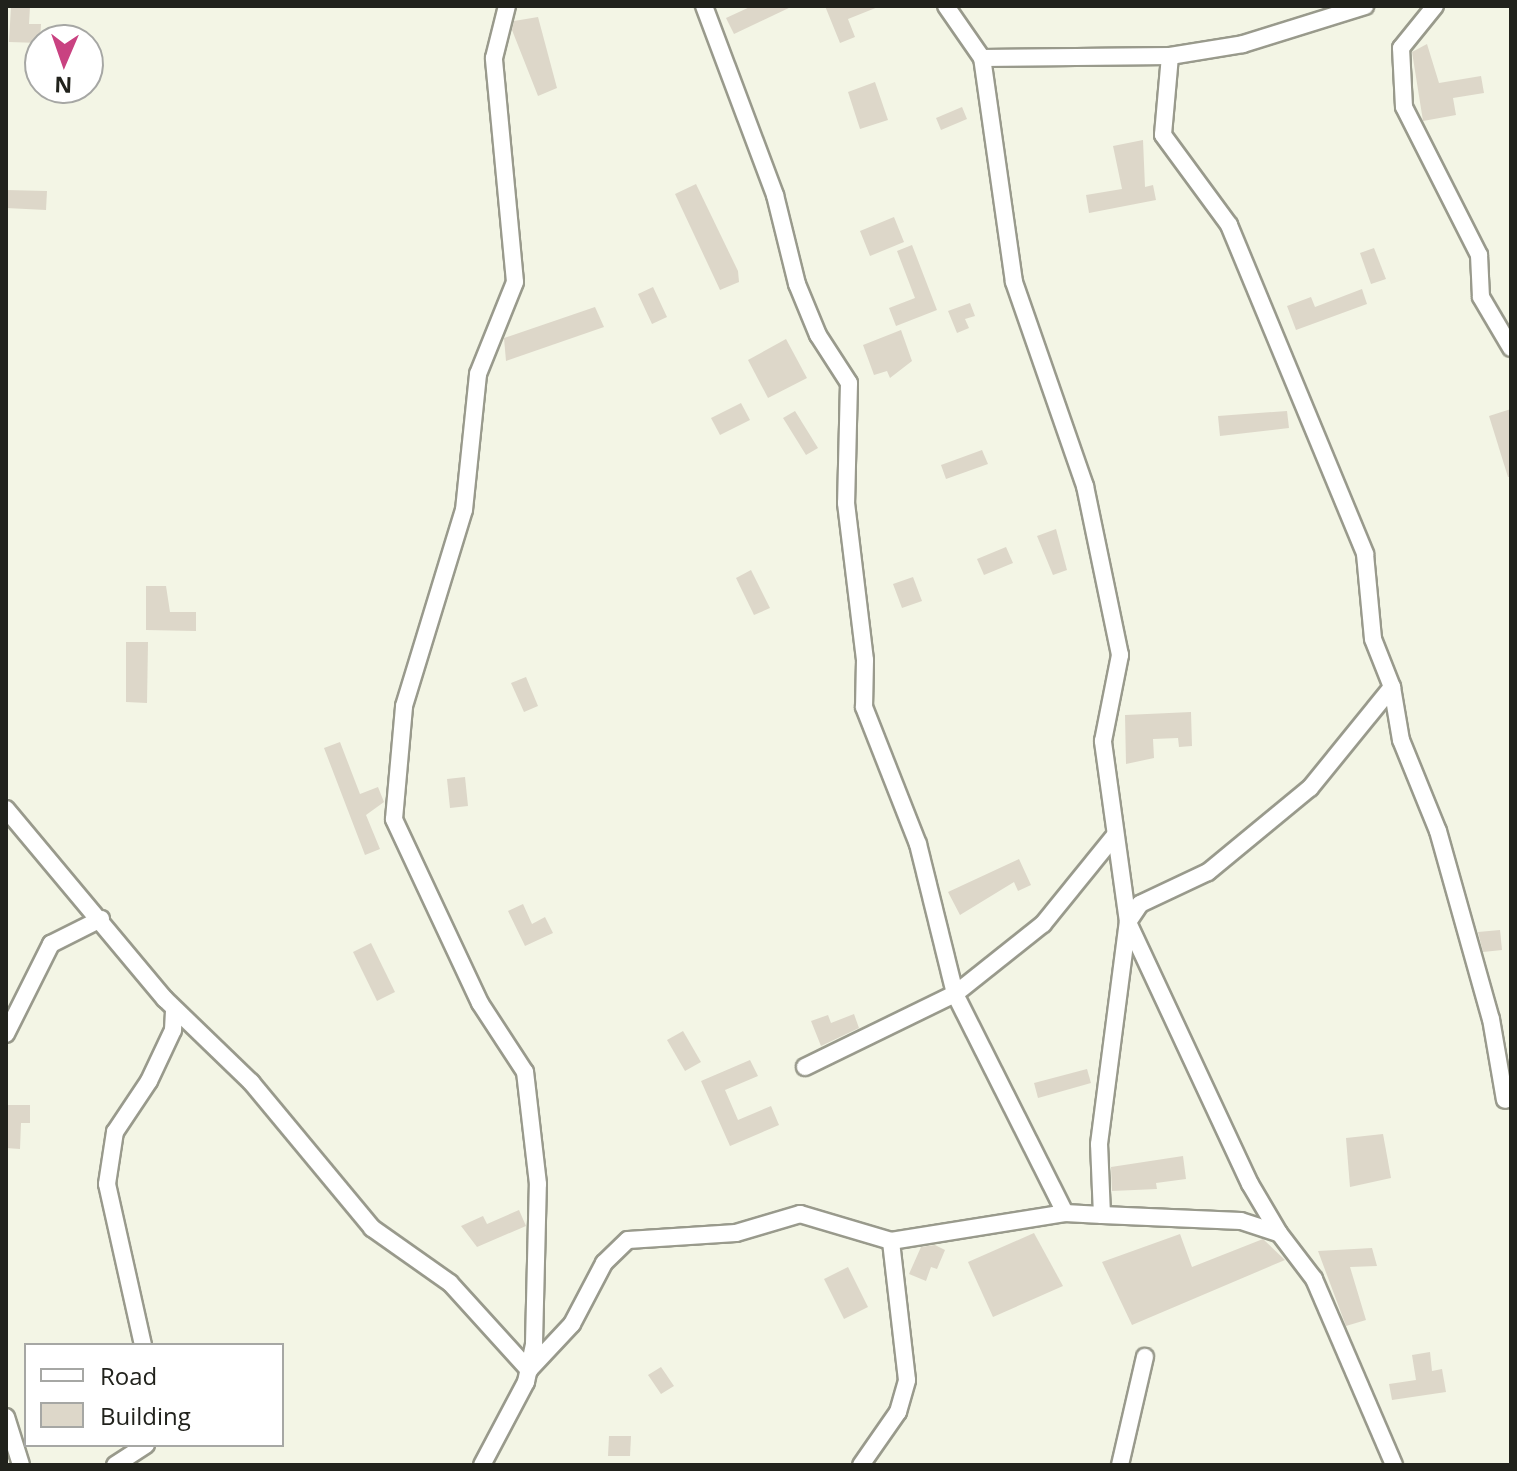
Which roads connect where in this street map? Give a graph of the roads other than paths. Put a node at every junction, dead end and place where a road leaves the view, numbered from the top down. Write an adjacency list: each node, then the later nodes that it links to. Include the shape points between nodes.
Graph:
1 (507, 6): 25 (street, via 494,58 515,282 478,374 464,510 404,706 394,819 480,1003 525,1072 538,1184)
2 (704, 6): 14 (street, via 775,195 797,284 818,335 849,383 846,503 865,660 864,707 918,844)
3 (946, 6): 7 (street)
4 (1365, 6): 6 (street, via 1243,44)
5 (1435, 6): 8 (street, via 1401,48 1404,107 1479,255 1481,297)
6 (1170, 56): 7 (street); 9 (street, via 1163,135 1229,225 1264,322 1340,483 1365,554 1370,624)
7 (982, 58): 11 (street, via 1014,282 1085,486 1120,655 1103,741)
8 (1511, 348)
9 (1392, 687): 13 (street, via 1310,788 1208,872 1140,904); 18 (street, via 1401,740 1438,831)
10 (6, 809): 12 (street)
11 (1115, 835): 13 (street); 14 (street, via 1043,924)
12 (101, 919): 15 (street); 16 (street, via 51,944)
13 (1128, 922): 20 (street, via 1099,1144); 21 (street, via 1250,1184)
14 (955, 994): 17 (street); 19 (street)
15 (174, 1009): 23 (street, via 173,1030 149,1081 115,1132 107,1184); 25 (street, via 251,1082 372,1228 440,1273)
16 (6, 1034)
17 (805, 1067)
18 (1509, 1103)
19 (1065, 1213): 20 (street); 22 (street)
20 (1102, 1215): 21 (street, via 1241,1221)
21 (1279, 1233): 33 (street, via 1314,1279)
22 (891, 1241): 25 (street, via 800,1214 736,1233 628,1240 604,1263 572,1324); 31 (street, via 907,1380 898,1412)
23 (143, 1343)
24 (1145, 1357): 32 (street)
25 (529, 1370): 30 (street)
26 (6, 1417): 28 (street)
27 (143, 1447): 29 (street)
28 (21, 1465)
29 (115, 1465)
30 (482, 1465)
31 (861, 1465)
32 (1120, 1465)
33 (1394, 1465)

